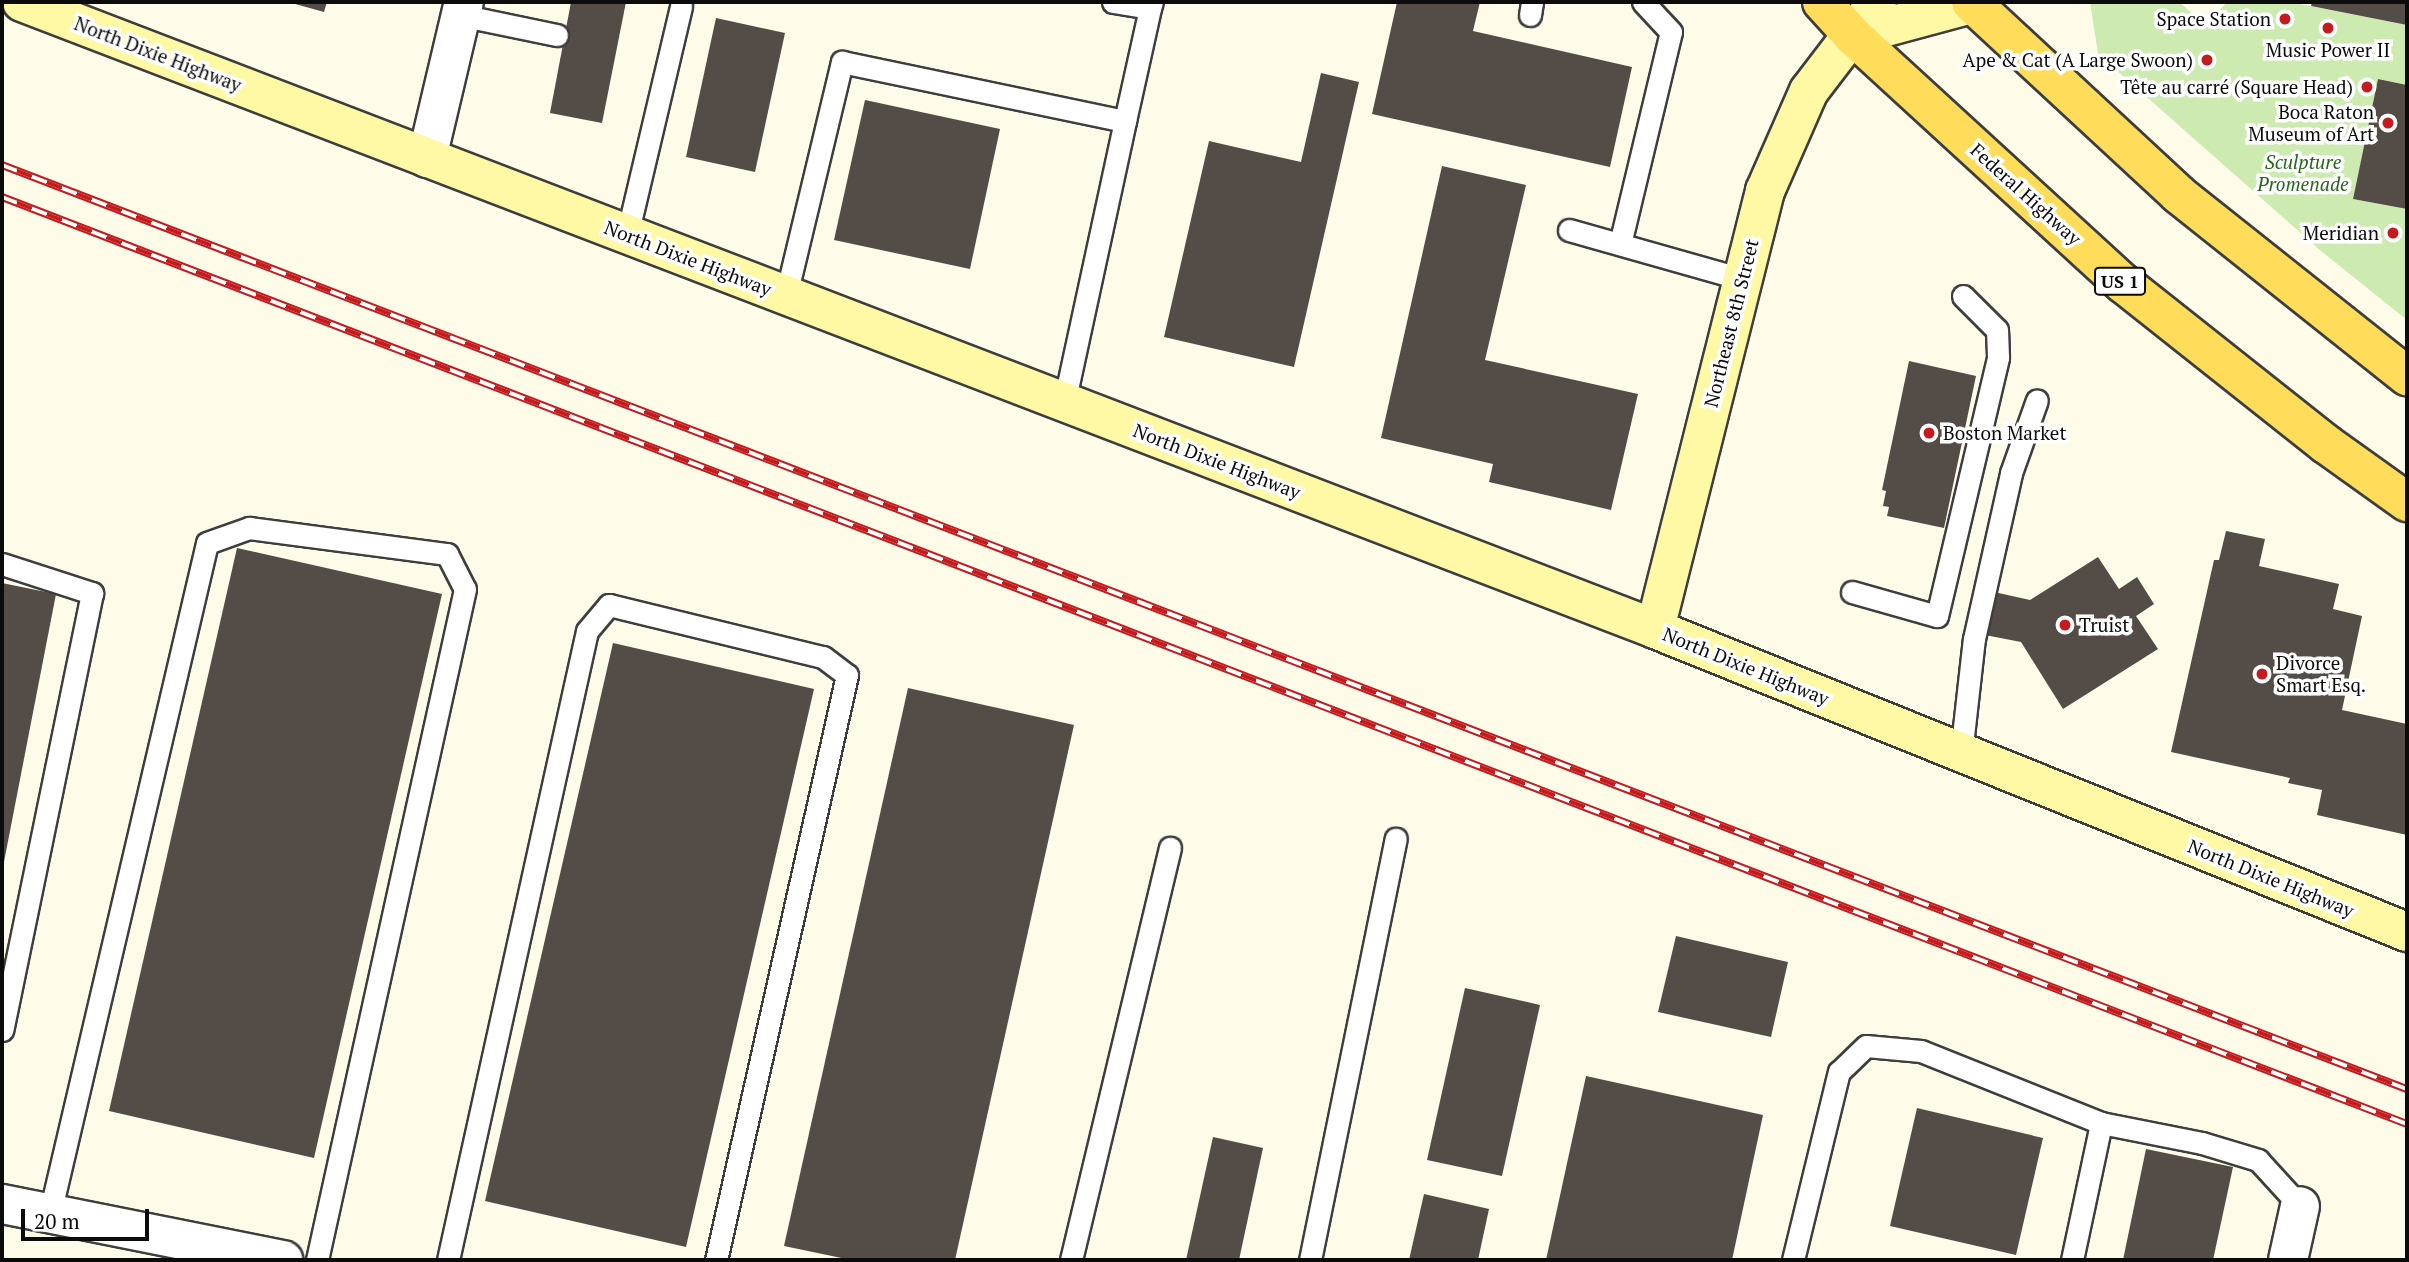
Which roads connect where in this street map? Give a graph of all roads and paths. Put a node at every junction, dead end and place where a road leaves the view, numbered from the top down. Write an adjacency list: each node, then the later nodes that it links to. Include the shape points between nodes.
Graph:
1 (22, 2): 13 (main road, North Dixie Highway)
2 (1113, 2): 7 (lane)
3 (1643, 2): 16 (lane, via 1671,32)
4 (1822, 2): 11 (main road, Federal Highway / US 1)
5 (1877, 2): 11 (main road, Northeast 8th Street)
6 (1975, 3): 11 (main road); 20 (main road, via 2178,194)
7 (1151, 5): 12 (lane)
8 (681, 6): 15 (lane)
9 (462, 8): 10 (lane); 13 (street)
10 (557, 35)
11 (1853, 36): 17 (main road, Northeast 8th Street, via 1809,91 1765,191); 23 (main road, Federal Highway / US 1, via 2124,284)
12 (1125, 121): 18 (lane, via 842,62); 22 (lane)
13 (427, 158): 15 (main road, North Dixie Highway)
14 (1569, 230): 16 (lane)
15 (627, 234): 18 (main road, North Dixie Highway)
16 (1620, 244): 17 (lane)
17 (1742, 279): 26 (main road, Northeast 8th Street)
18 (786, 295): 22 (main road, North Dixie Highway)
19 (1963, 296): 25 (lane, via 1997,330 1998,356 1937,616)
20 (2407, 376)
21 (2037, 400): 27 (lane, via 2011,473 1974,639)
22 (1064, 402): 26 (main road, North Dixie Highway)
23 (2407, 502)
24 (2, 564): 31 (lane, via 92,593)
25 (1852, 592)
26 (1656, 629): 27 (main road, North Dixie Highway)
27 (1961, 754): 30 (main road, North Dixie Highway)
28 (1396, 839): 41 (lane)
29 (1170, 848): 40 (lane)
30 (2407, 932)
31 (2, 1030)
32 (2101, 1123): 34 (lane, via 2202,1143 2258,1160); 42 (lane, via 1921,1051 1866,1046 1839,1072); 43 (lane)
33 (2, 1204): 35 (street)
34 (2300, 1206): 44 (street)
35 (50, 1213): 36 (street); 37 (lane, via 207,542 249,528 447,554 465,589)
36 (283, 1260)
37 (317, 1260)
38 (448, 1260): 39 (lane, via 587,631 609,605 823,657 846,675)
39 (716, 1260)
40 (1071, 1260)
41 (1310, 1260)
42 (1793, 1260)
43 (2072, 1260)
44 (2288, 1260)

